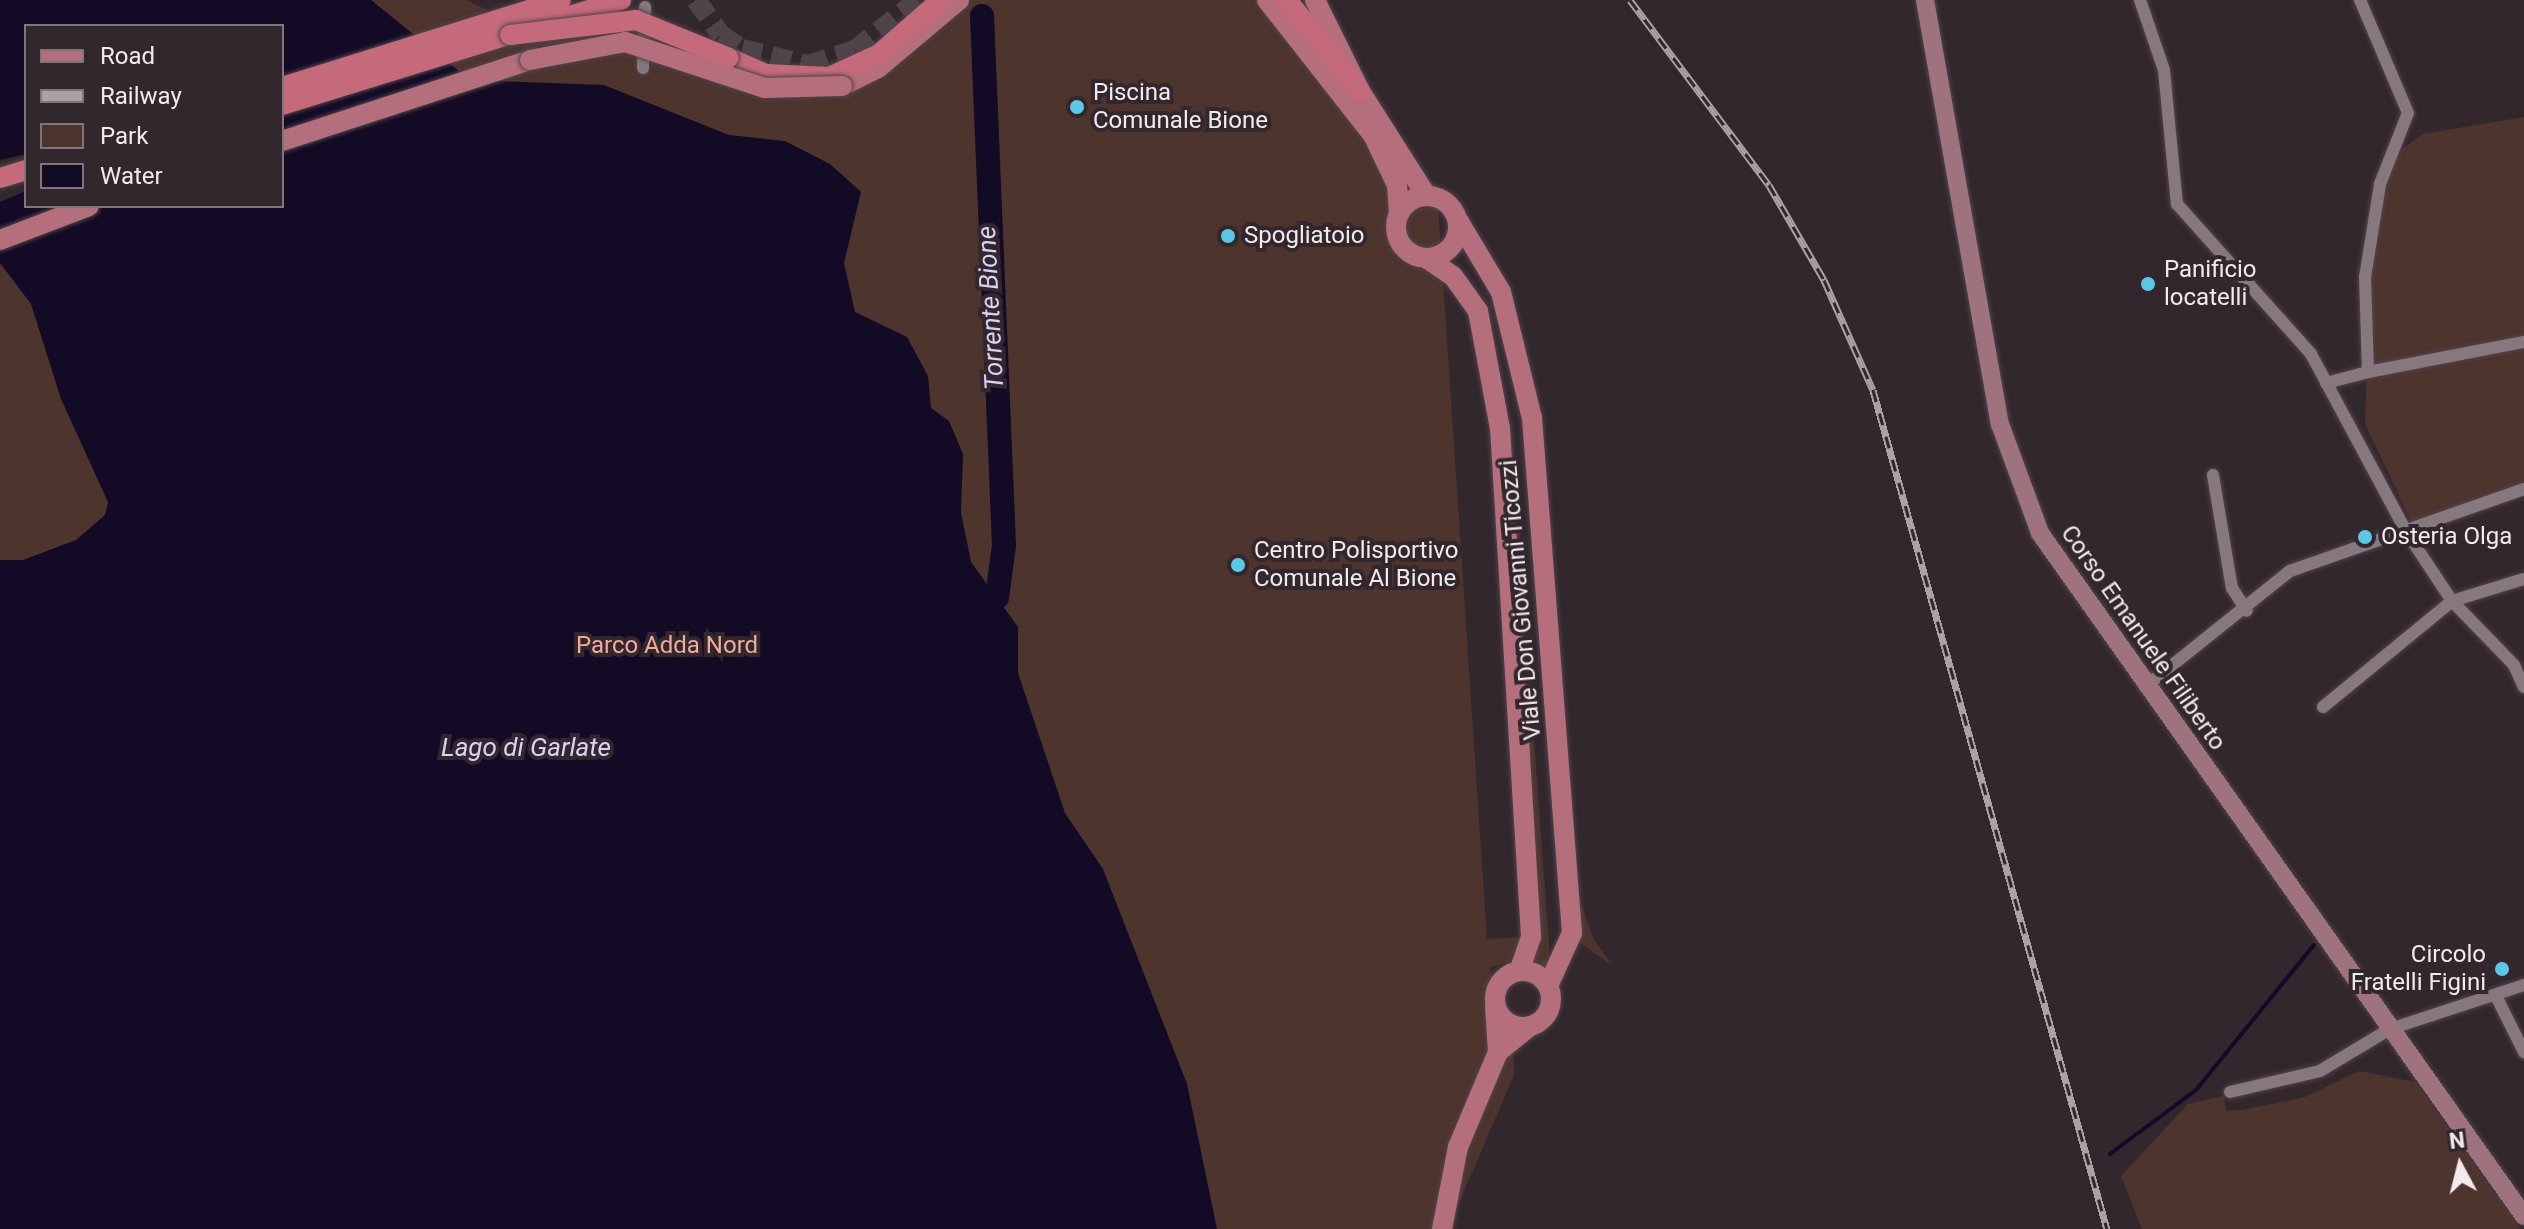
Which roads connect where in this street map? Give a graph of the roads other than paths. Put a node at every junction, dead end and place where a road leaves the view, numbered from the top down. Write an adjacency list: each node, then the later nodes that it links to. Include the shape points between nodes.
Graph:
1 (561, 0): 12 (highway)
2 (621, 0): 15 (highway, bridge)
3 (941, 0): 17 (highway)
4 (959, 0): 17 (main road, via 878,68)
5 (1256, 0): 14 (main road)
6 (1267, 0): 14 (main road, Viale Don Giovanni Ticozzi)
7 (1287, 0): 19 (highway)
8 (1315, 0): 19 (main road)
9 (1926, 0): 40 (main road, Corso Emanuele Filiberto, via 2011,463 2053,557)
10 (2140, 0): 33 (street, via 2164,70 2177,204 2311,354)
11 (2360, 0): 32 (street, via 2408,113 2380,184 2372,231 2365,277)
12 (540, 4): 18 (highway)
13 (645, 7): 16 (street)
14 (1282, 24): 27 (main road, Viale Don Giovanni Ticozzi, via 1373,135 1397,185)
15 (510, 35): 17 (highway, bridge, via 636,20 766,74); 20 (highway)
16 (643, 68)
17 (842, 79): 21 (main road, bridge, via 765,88 625,42 530,60)
18 (284, 86)
19 (1360, 91): 25 (main road)
20 (284, 104)
21 (284, 140)
22 (0, 178): 23 (highway)
23 (24, 180): 24 (highway)
24 (0, 193)
25 (1426, 195): 27 (main road); 28 (main road, Viale Don Giovanni Ticozzi, via 1445,201)
26 (84, 208): 29 (main road)
27 (1399, 212): 30 (main road, Viale Don Giovanni Ticozzi, via 1399,242)
28 (1458, 220): 30 (main road, via 1452,246); 45 (main road, Viale Don Giovanni Ticozzi, via 1501,292 1532,418 1572,933)
29 (0, 240)
30 (1426, 258): 43 (main road, Viale Don Giovanni Ticozzi, via 1453,276 1478,311 1496,401 1531,937)
31 (2524, 342): 32 (street)
32 (2368, 372): 33 (street)
33 (2326, 383): 36 (street)
34 (2213, 475): 39 (street, via 2232,588)
35 (2524, 489): 36 (street)
36 (2407, 533): 38 (street); 39 (street, via 2290,571)
37 (2524, 579): 38 (street)
38 (2452, 601): 41 (street, via 2514,665); 42 (street)
39 (2247, 611): 40 (street)
40 (2145, 687): 49 (main road, Corso Emanuele Filiberto)
41 (2524, 687)
42 (2323, 707)
43 (1519, 971): 45 (main road); 47 (main road, via 1502,980)
44 (2524, 985): 46 (street)
45 (1548, 986): 48 (main road, via 1549,1009)
46 (2496, 996): 49 (street); 51 (street)
47 (1495, 1006): 48 (main road, via 1505,1020); 50 (main road)
48 (1530, 1026): 50 (main road)
49 (2390, 1029): 52 (street, via 2320,1071); 53 (main road, Corso Emanuele Filiberto)
50 (1498, 1052): 54 (main road, via 1458,1147)
51 (2524, 1052)
52 (2230, 1092)
53 (2524, 1216)
54 (1442, 1229)

